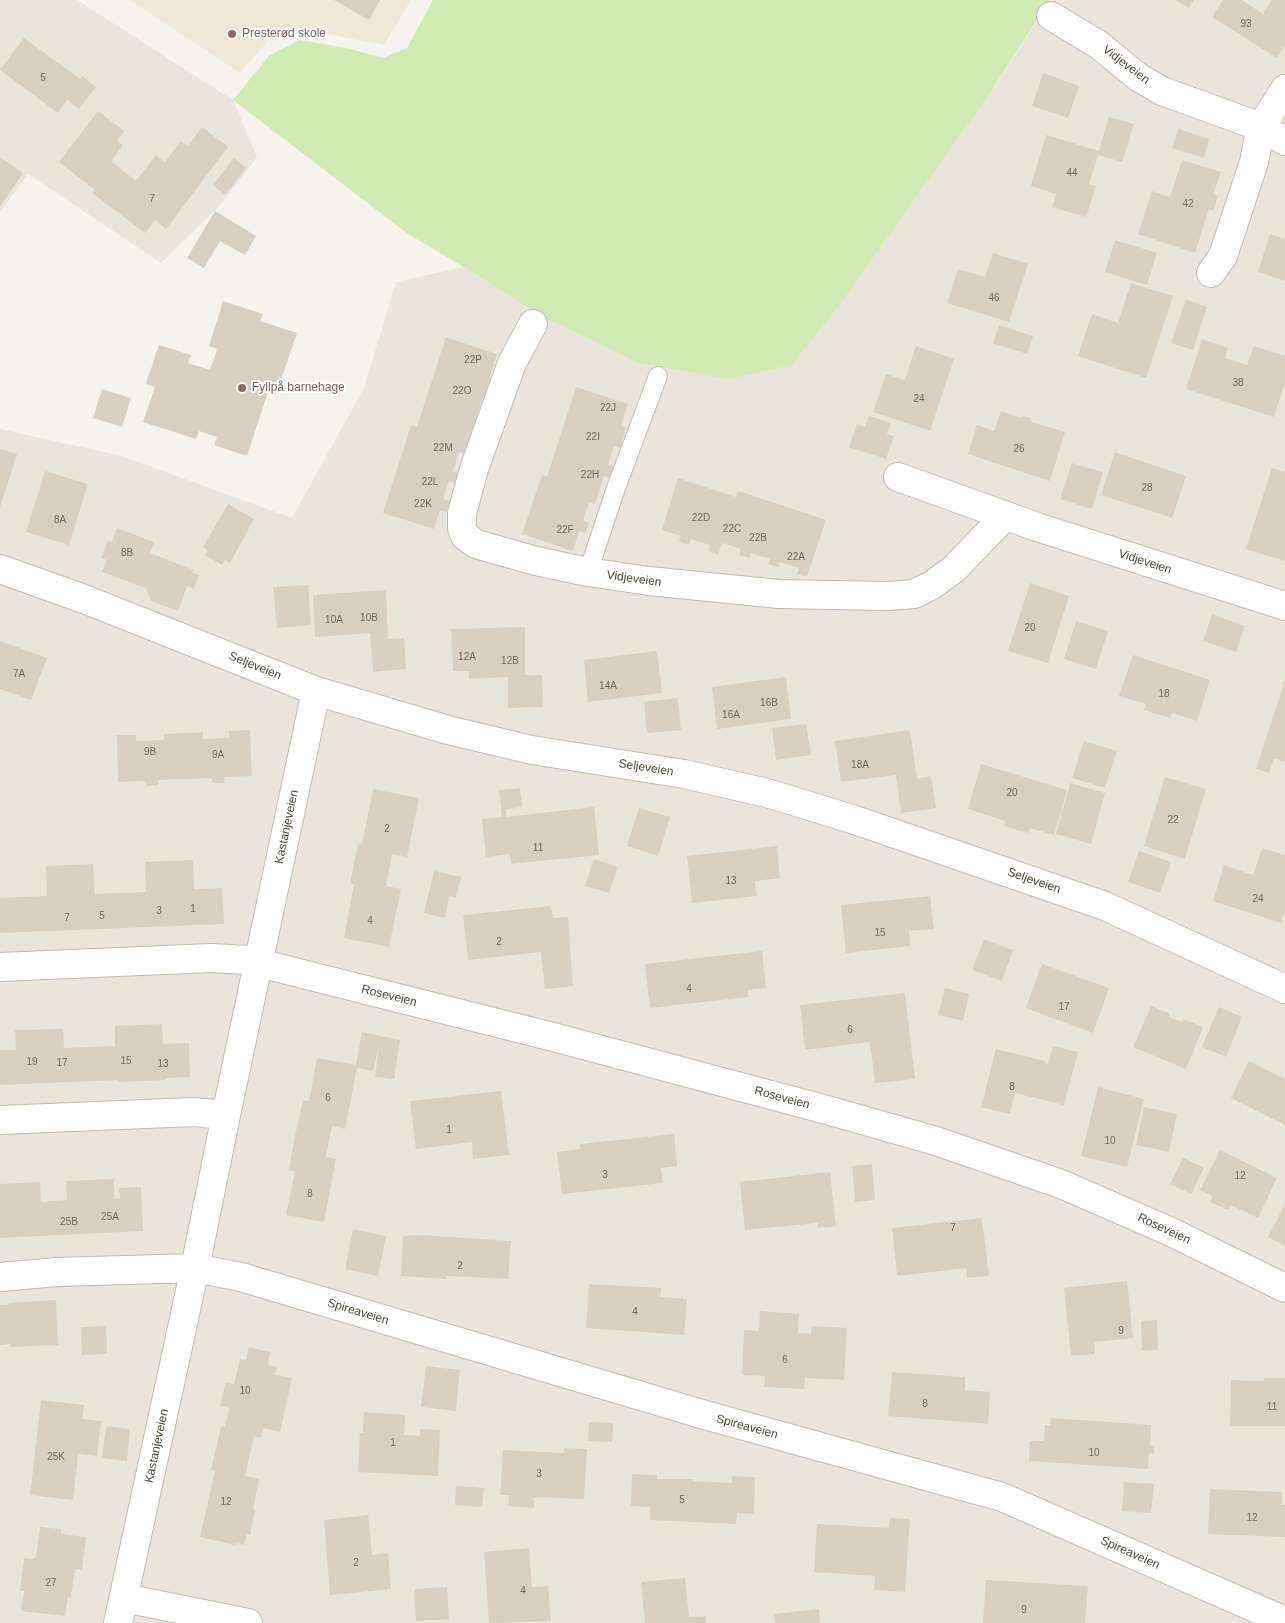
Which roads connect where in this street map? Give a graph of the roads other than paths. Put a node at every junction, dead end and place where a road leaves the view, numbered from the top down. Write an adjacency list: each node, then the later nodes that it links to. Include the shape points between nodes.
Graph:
1 (1051, 16): 3 (street, Vidjeveien, via 1162,90)
2 (1285, 88): 3 (street)
3 (1261, 127): 4 (street, Vidjeveien); 5 (street, via 1254,162 1223,256)
4 (1285, 141)
5 (1211, 273)
6 (532, 324): 11 (street, Vidjeveien, via 512,363 474,469 462,513 462,528 465,536 476,544 536,562)
7 (658, 376): 11 (lane)
8 (898, 478): 9 (street, Vidjeveien)
9 (1005, 516): 11 (street, Vidjeveien, via 954,569 914,594 779,594 649,582); 12 (street, Vidjeveien)
10 (0, 569): 13 (street, Seljeveien)
11 (588, 572)
12 (1285, 606)
13 (316, 691): 14 (street, Kastanjeveien); 16 (street, Seljeveien, via 513,746 684,774 767,793 852,819 1105,906)
14 (259, 964): 15 (street, via 212,958); 17 (street, Kastanjeveien); 21 (street, Roseveien, via 557,1038 936,1141 1061,1184 1169,1231)
15 (0, 967)
16 (1285, 989)
17 (226, 1115): 18 (street, via 193,1112); 19 (street, Kastanjeveien)
18 (0, 1120)
19 (195, 1268): 20 (street, via 57,1272); 22 (street, Kastanjeveien); 23 (street, Spireaveien, via 241,1277 705,1415 1002,1497)
20 (0, 1278)
21 (1285, 1288)
22 (121, 1611): 24 (street)
23 (1285, 1621)
24 (248, 1623)

